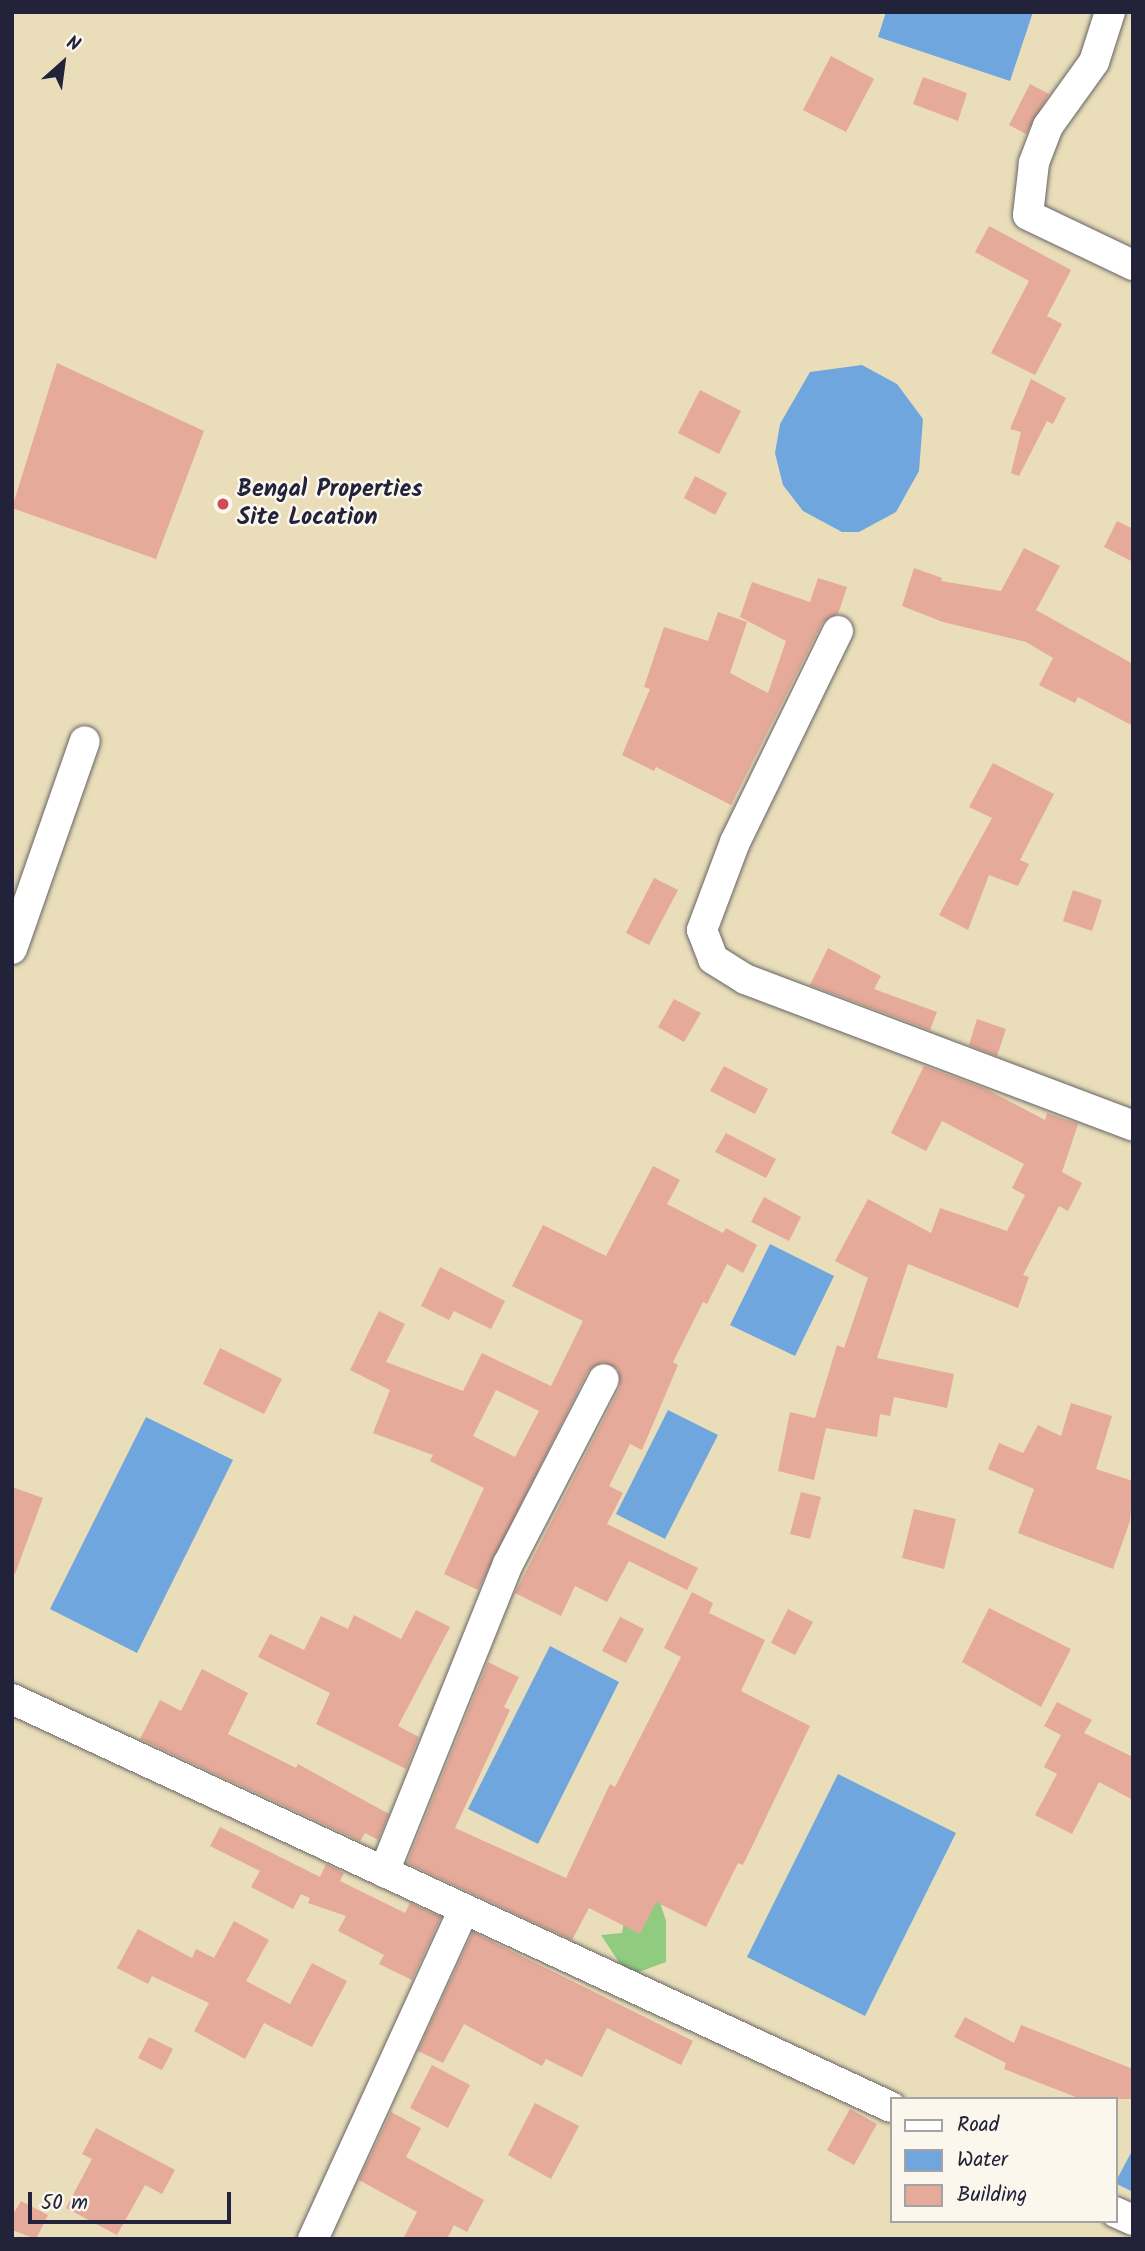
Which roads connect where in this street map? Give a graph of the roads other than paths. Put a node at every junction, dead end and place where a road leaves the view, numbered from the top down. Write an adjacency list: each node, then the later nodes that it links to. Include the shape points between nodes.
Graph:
1 (1110, 12): 2 (street, via 1094,62 1048,126 1034,163 1028,215)
2 (1133, 265)
3 (838, 631): 6 (street, via 735,842 702,930 713,959 745,979)
4 (85, 741): 5 (street)
5 (12, 949)
6 (1133, 1126)
7 (604, 1379): 9 (street, via 508,1564)
8 (12, 1699): 9 (street)
9 (384, 1872): 10 (street)
10 (464, 1909): 11 (street); 14 (street)
11 (890, 2108)
12 (1117, 2213): 13 (street)
13 (1133, 2220)
14 (313, 2239)

